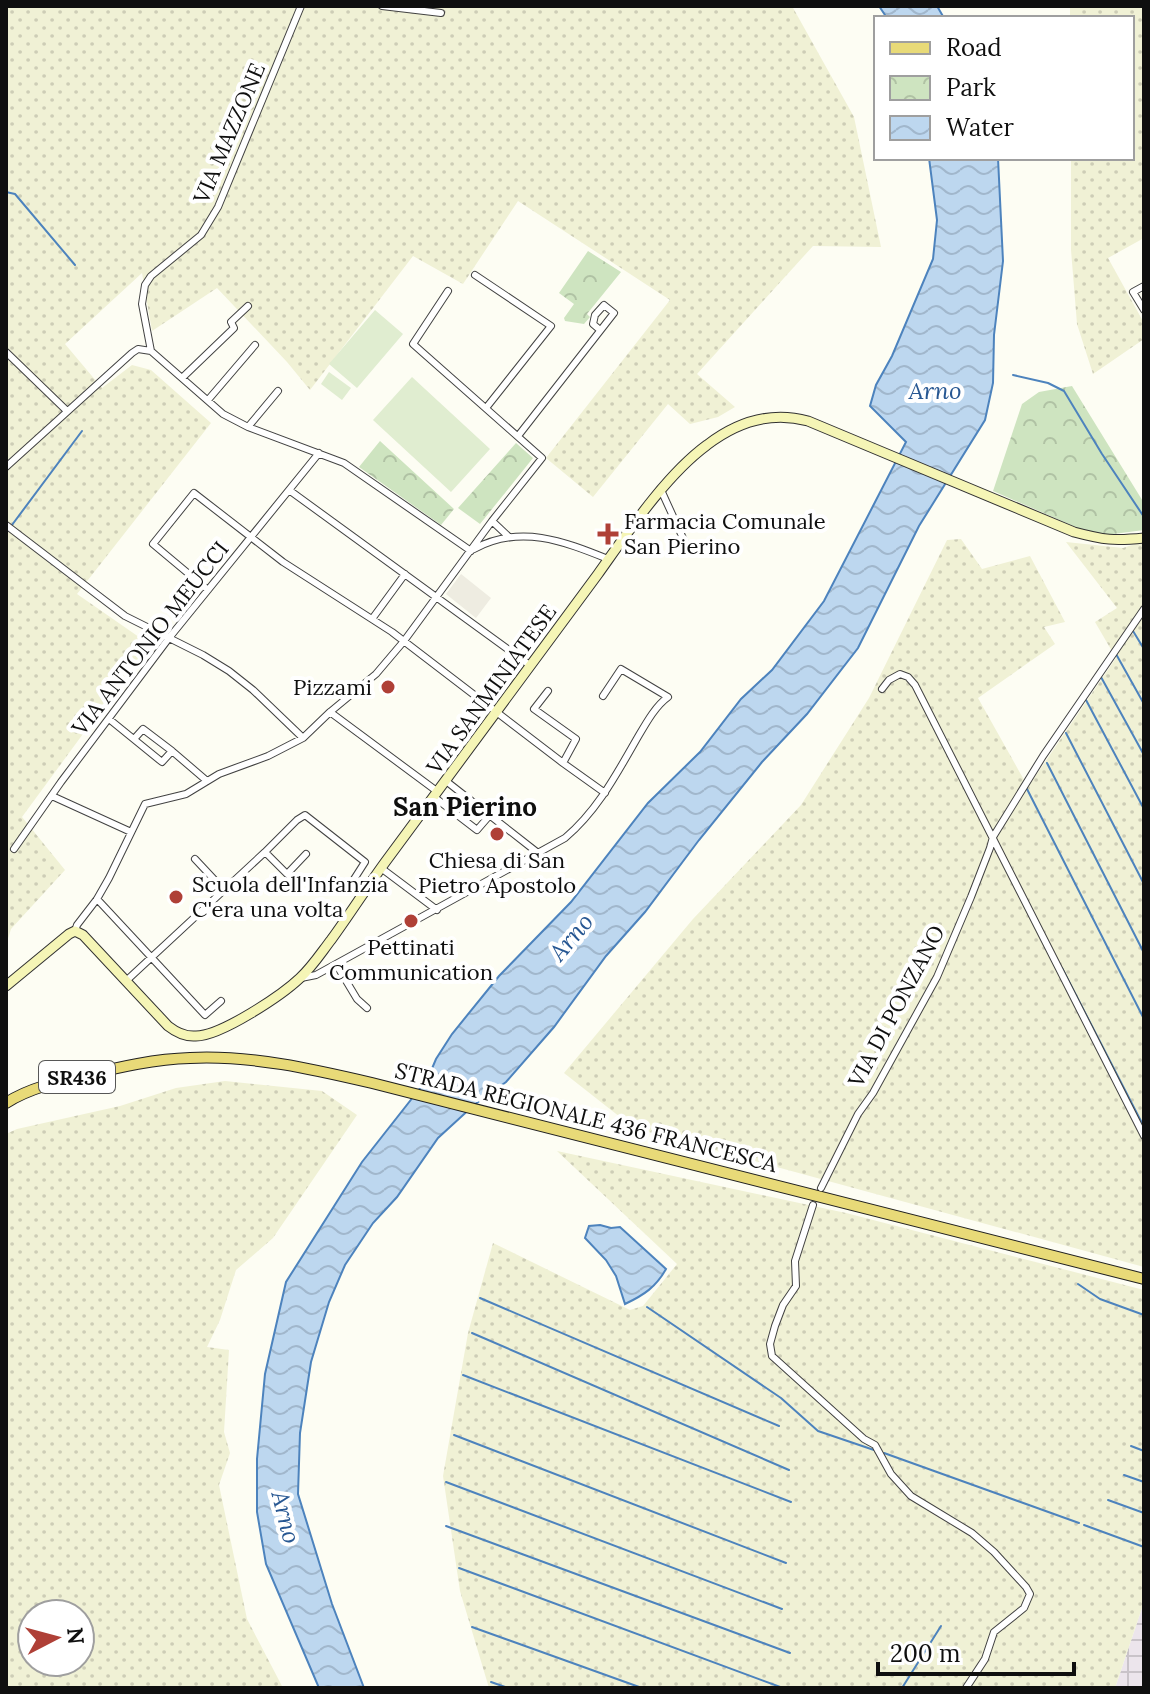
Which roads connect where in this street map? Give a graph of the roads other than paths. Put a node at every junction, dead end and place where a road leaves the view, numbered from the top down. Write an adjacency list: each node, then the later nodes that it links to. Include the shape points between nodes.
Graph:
1 (301, 6): 11 (street, VIA MAZZONE, via 218,207 190,245 145,285 142,304)
2 (382, 6): 3 (street)
3 (441, 13)
4 (475, 275): 16 (street, via 551,326)
5 (1144, 286): 8 (street, via 1133,292)
6 (448, 291): 16 (street, via 413,344)
7 (248, 306): 13 (street, via 231,322 234,328)
8 (1144, 310)
9 (600, 330): 19 (street)
10 (255, 345): 15 (street)
11 (151, 351): 13 (street); 17 (street, via 132,353)
12 (6, 352): 17 (street)
13 (182, 378): 15 (street)
14 (278, 391): 18 (street)
15 (208, 400): 18 (street)
16 (486, 408): 19 (street)
17 (67, 411): 21 (street)
18 (248, 427): 20 (street)
19 (518, 436): 24 (street, via 542,458)
20 (319, 453): 22 (street, VIA ANTONIO MEUCCI); 30 (street, via 354,469)
21 (6, 467)
22 (289, 490): 26 (street, VIA ANTONIO MEUCCI); 32 (street)
23 (661, 490): 28 (street, VIA SANMINIATESE, via 704,446 731,429 789,416 1074,532 1101,540); 29 (street); 31 (street, VIA SANMINIATESE)
24 (492, 521): 27 (street); 30 (street)
25 (6, 525): 37 (street, via 118,611)
26 (251, 537): 33 (street, VIA ANTONIO MEUCCI); 33 (street, via 194,493 153,544); 36 (street)
27 (509, 537): 30 (street); 31 (street, via 563,541)
28 (1144, 538)
29 (687, 547)
30 (471, 551): 34 (street)
31 (608, 559): 39 (street, VIA SANMINIATESE)
32 (405, 574): 34 (street); 36 (street)
33 (208, 590): 37 (street, VIA ANTONIO MEUCCI)
34 (437, 598): 38 (street); 39 (street)
35 (1144, 609): 59 (street, VIA DI PONZANO)
36 (372, 619): 38 (street)
37 (169, 638): 45 (street, VIA ANTONIO MEUCCI); 46 (street, via 229,671)
38 (404, 641): 43 (street, via 376,674); 44 (street)
39 (531, 666): 44 (street, VIA SANMINIATESE)
40 (882, 689): 59 (street, via 900,674 915,685)
41 (548, 691): 49 (street, via 534,709 576,739)
42 (603, 696): 52 (street, via 621,669 668,697)
43 (330, 712): 46 (street); 53 (street)
44 (497, 712): 49 (street); 51 (street, VIA SANMINIATESE)
45 (109, 719): 47 (street); 54 (street, VIA ANTONIO MEUCCI)
46 (303, 738): 50 (street)
47 (134, 739): 48 (street, via 143,729); 48 (street, via 162,762)
48 (172, 751): 50 (street)
49 (563, 763): 52 (street)
50 (207, 781): 58 (street, via 186,794 145,804)
51 (446, 781): 53 (street, VIA SANMINIATESE); 57 (street)
52 (605, 793): 62 (street, via 583,823)
53 (436, 794): 57 (street, via 477,830); 65 (street, VIA SANMINIATESE)
54 (52, 796): 58 (street); 60 (street, VIA ANTONIO MEUCCI)
55 (298, 808): 56 (street)
56 (305, 815): 61 (street); 66 (street, via 365,862)
57 (490, 815): 62 (street)
58 (131, 832): 68 (street)
59 (993, 837): 79 (street); 80 (street, VIA DI PONZANO, via 937,977)
60 (14, 849)
61 (265, 852): 63 (street, via 287,874); 67 (street)
62 (538, 853): 69 (street)
63 (306, 854)
64 (195, 859): 67 (street)
65 (381, 868): 69 (street); 73 (street, VIA SANMINIATESE)
66 (349, 887)
67 (224, 890): 71 (street)
68 (97, 899): 70 (street); 71 (street)
69 (437, 910): 72 (street)
70 (75, 931): 74 (street); 75 (street)
71 (151, 958): 74 (street); 76 (street, via 205,1015)
72 (336, 964): 73 (street); 77 (street)
73 (301, 978): 74 (street, VIA SANMINIATESE, via 267,1003 201,1036 172,1029)
74 (126, 981)
75 (6, 986)
76 (221, 1001)
77 (367, 1008)
78 (9, 1100): 82 (main road, STRADA REGIONALE 436 FRANCESCA / SR436, via 62,1081 185,1058 304,1067)
79 (1144, 1136)
80 (821, 1188)
81 (813, 1205): 83 (street, via 795,1261 796,1286 783,1305 770,1344 772,1356 880,1452 911,1496 972,1533 1030,1594 1024,1608 994,1632 985,1659)
82 (1144, 1279)
83 (966, 1688)

